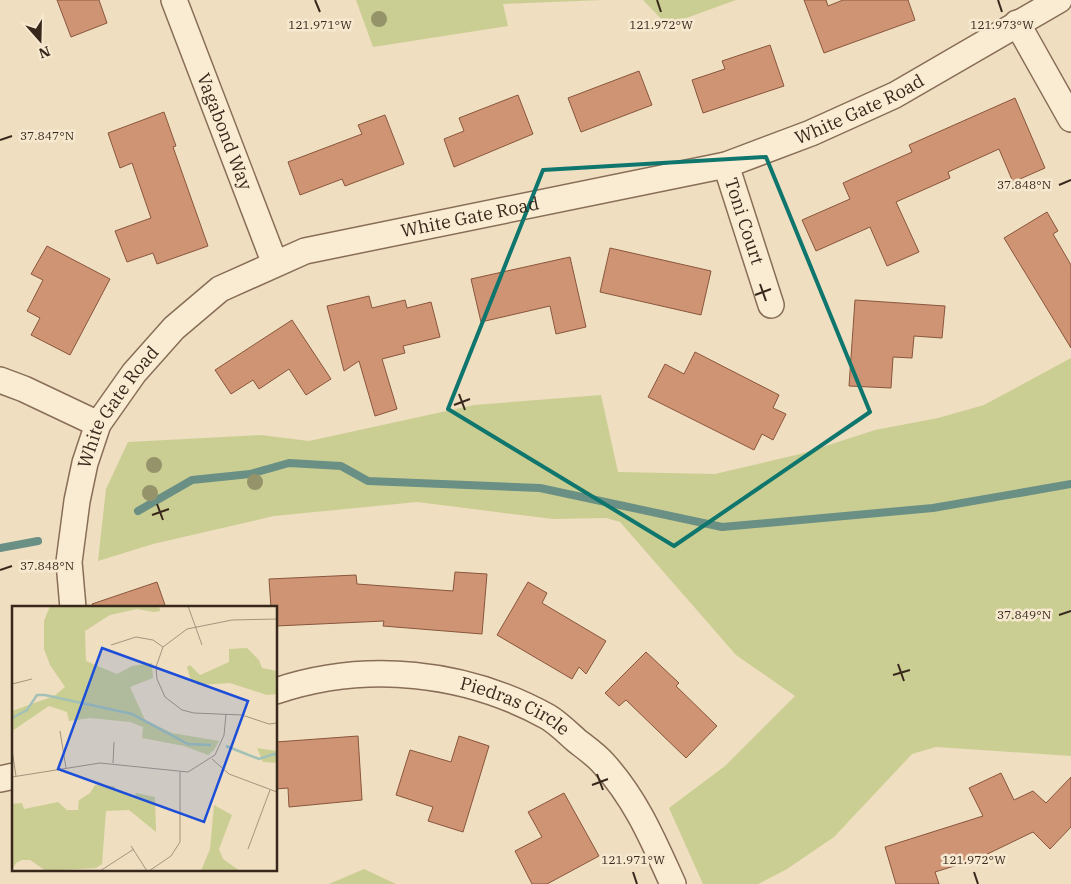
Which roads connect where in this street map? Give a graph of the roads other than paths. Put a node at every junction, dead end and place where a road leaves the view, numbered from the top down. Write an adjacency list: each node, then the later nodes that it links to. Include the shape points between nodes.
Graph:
1 (174, 0): 6 (street, Vagabond Way)
2 (1059, 0): 3 (street, White Gate Road)
3 (1017, 23): 4 (street); 5 (street, White Gate Road, via 895,95 811,134)
4 (1071, 119)
5 (726, 165): 6 (street, White Gate Road, via 350,240 305,251); 7 (street, Toni Court)
6 (274, 264): 9 (street, White Gate Road, via 220,290 174,328 134,373)
7 (771, 305)
8 (0, 380): 9 (street)
9 (98, 424): 10 (street, White Gate Road, via 77,501 69,562)
10 (73, 606)
11 (278, 690): 12 (street, Piedras Circle, via 324,678 367,673 406,675 451,680 494,693 549,718 603,762 641,814)
12 (672, 884)

